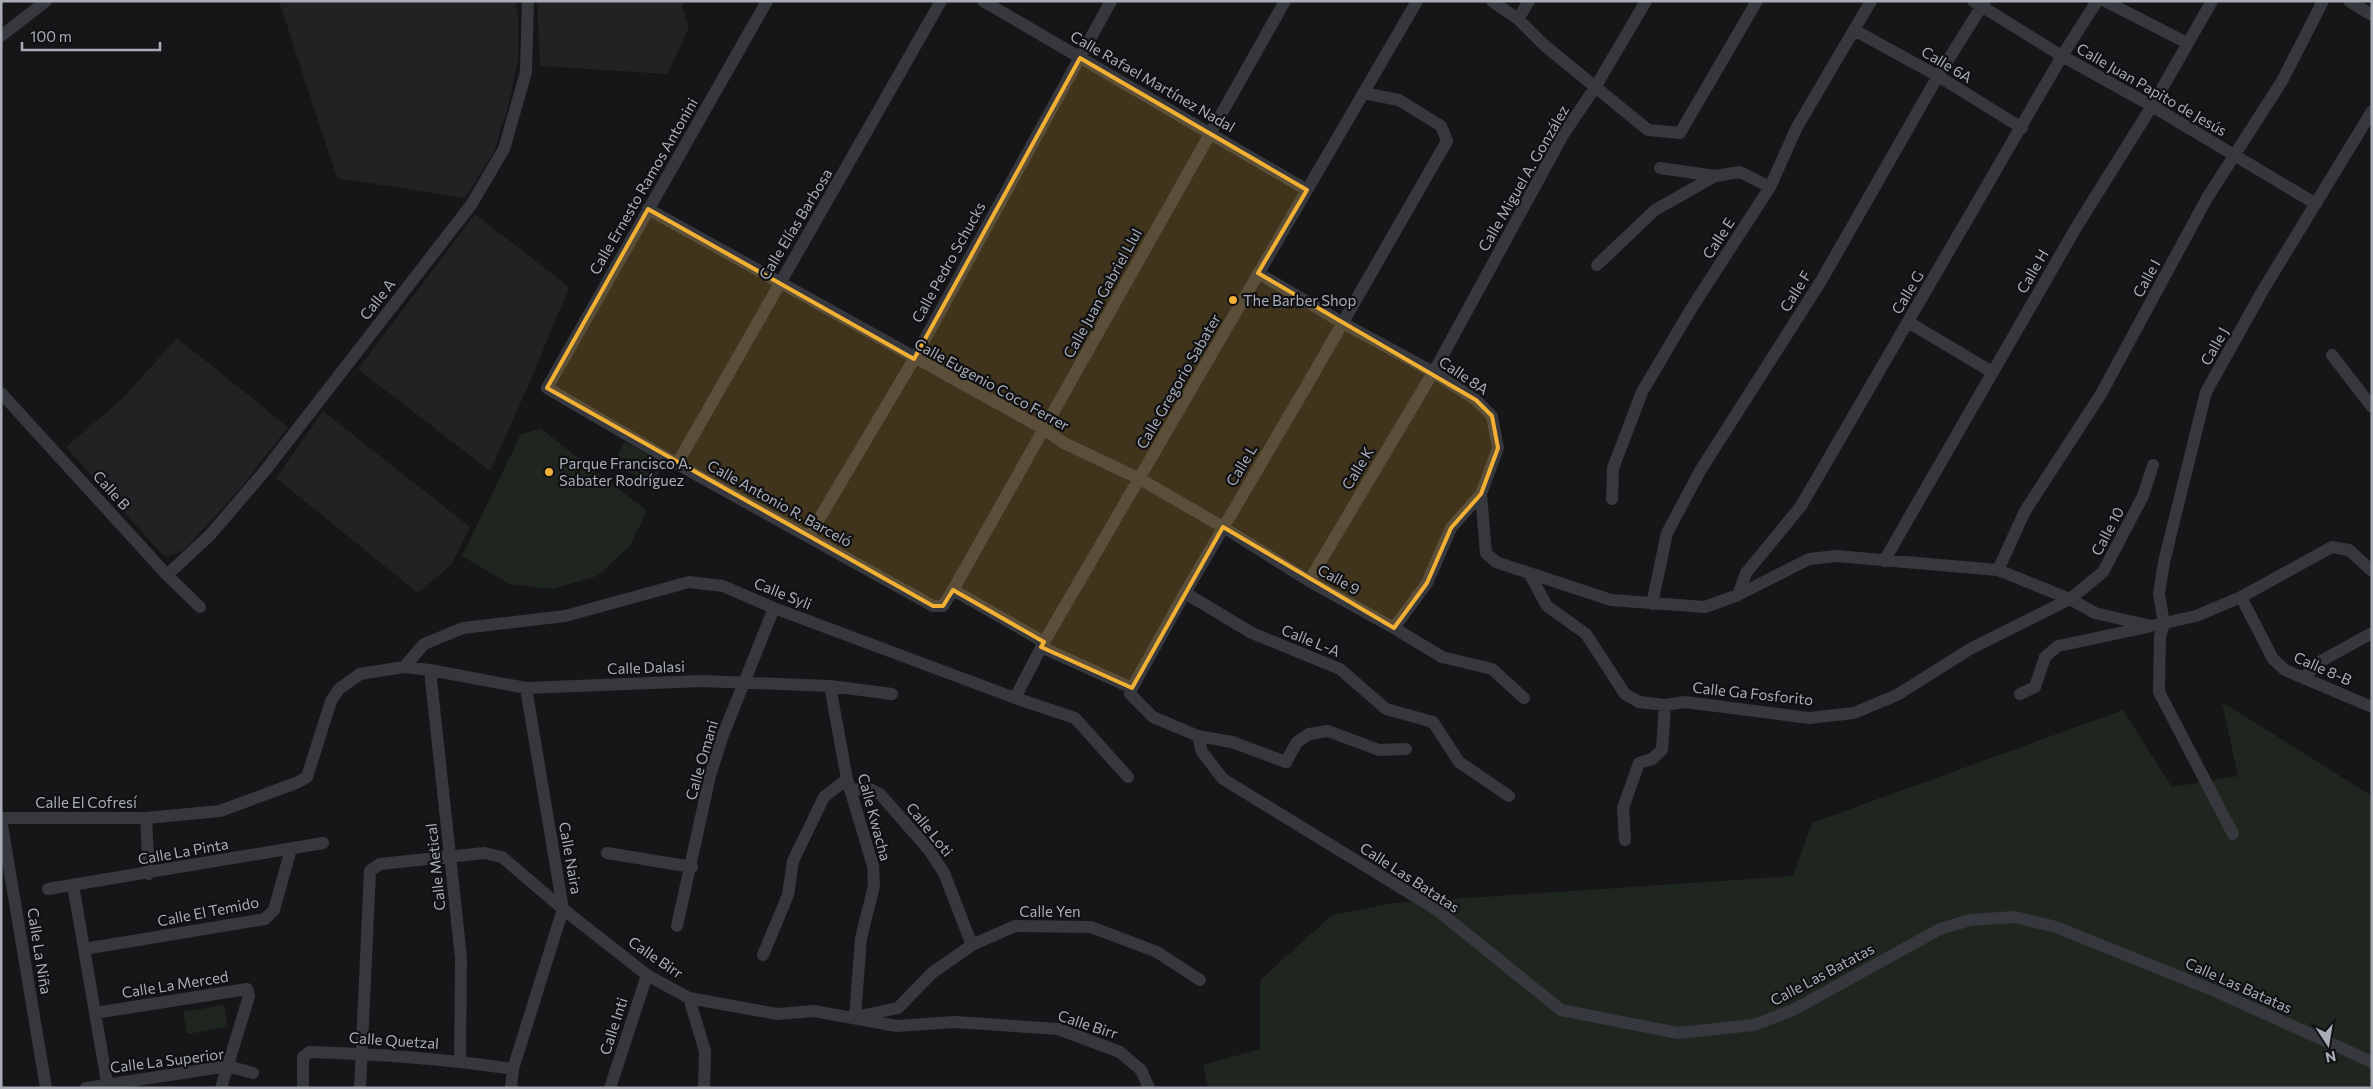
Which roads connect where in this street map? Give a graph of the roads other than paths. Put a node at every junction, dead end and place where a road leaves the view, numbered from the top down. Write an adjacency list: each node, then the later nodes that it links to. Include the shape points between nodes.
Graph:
1 (46, 1): 23 (street)
2 (528, 1): 65 (street, Calle A, via 526,72 504,149 471,205 264,472 210,536)
3 (767, 1): 40 (street, Calle Ernesto Ramos Antonini)
4 (941, 1): 43 (street, Calle Elías Barbosa, via 832,197)
5 (983, 1): 26 (street, Calle Rafael Martínez Nadal)
6 (1111, 1): 26 (street, Calle Pedro Schucks)
7 (1285, 1): 33 (street, Calle Juan Gabriel Llul)
8 (1417, 1): 29 (street, Calle Gregorio Sabater)
9 (1492, 1): 21 (street)
10 (1529, 1): 21 (street)
11 (1646, 1): 28 (street, Calle Miguel A. González)
12 (1757, 1): 28 (street, via 1680,133 1648,130)
13 (1871, 1): 22 (street, Calle E)
14 (2097, 1): 25 (street, Calle G)
15 (2105, 1): 24 (street)
16 (2212, 1): 24 (street, Calle H)
17 (2323, 1): 34 (street, Calle I, via 2282,81)
18 (2349, 1): 20 (street)
19 (1980, 3): 25 (street, Calle Juan Papito de Jesús); 27 (street, Calle F)
20 (2372, 16)
21 (1518, 19): 28 (street, via 1544,45)
22 (1854, 30): 27 (street, Calle 6A); 37 (street, Calle E, via 1797,127)
23 (1, 36)
24 (2187, 43): 30 (street, Calle H)
25 (2062, 56): 30 (street, Calle Juan Papito de Jesús); 32 (street, Calle G)
26 (1080, 58): 33 (street, Calle Rafael Martínez Nadal); 47 (street, Calle Pedro Schucks)
27 (1938, 76): 32 (street, Calle 6A); 73 (street, Calle F, via 1821,281 1700,471 1667,533)
28 (1596, 86): 48 (street, Calle Miguel A. González, via 1563,135)
29 (1363, 93): 38 (street, Calle Gregorio Sabater); 45 (street, Calle L, via 1399,100 1441,126 1446,141)
30 (2152, 106): 34 (street, Calle Juan Papito de Jesús); 49 (street, Calle H)
31 (2372, 111): 39 (street, Calle J)
32 (2022, 128): 44 (street, Calle G)
33 (1211, 133): 38 (street, Calle Rafael Martínez Nadal); 53 (street, Calle Juan Gabriel Llul)
34 (2235, 156): 39 (street, Calle Juan Papito de Jesús); 62 (street, Calle I, via 2208,198 2101,394 2025,511)
35 (1660, 168): 36 (street)
36 (1715, 176): 37 (street, via 1740,172); 41 (street, via 1655,210)
37 (1770, 187): 58 (street, Calle E, via 1642,392 1613,468)
38 (1307, 190): 42 (street, Calle Gregorio Sabater)
39 (2316, 204): 76 (street, Calle J, via 2206,392 2164,562 2159,594)
40 (648, 209): 43 (street, Calle Eugenio Coco Ferrer); 50 (street, Calle Ernesto Ramos Antonini)
41 (1597, 265)
42 (1258, 273): 45 (street, Calle 8A); 56 (street, Calle Gregorio Sabater)
43 (779, 282): 47 (street, Calle Eugenio Coco Ferrer); 54 (street, Calle Elías Barbosa)
44 (1908, 322): 49 (street); 69 (street, Calle G, via 1800,506 1746,573)
45 (1343, 323): 48 (street, Calle 8A); 59 (street, Calle L)
46 (2332, 355): 52 (street)
47 (914, 358): 53 (street, Calle Eugenio Coco Ferrer); 60 (street, Calle Pedro Schucks)
48 (1433, 372): 57 (street, Calle 8A, via 1476,400 1492,416 1498,448); 66 (street, Calle K)
49 (1992, 372): 61 (street, Calle H)
50 (547, 388): 54 (street, Calle Antonio R. Barceló)
51 (1, 393): 65 (street, Calle B)
52 (2372, 407)
53 (1044, 429): 56 (street, Calle Eugenio Coco Ferrer, via 1064,443); 67 (street, Calle Juan Gabriel Llul)
54 (677, 464): 60 (street, Calle Antonio R. Barceló)
55 (2153, 465): 71 (street, Calle 10, via 2143,496 2103,572)
56 (1140, 479): 59 (street, Calle 9); 80 (street, Calle Gregorio Sabater)
57 (1481, 494): 64 (street, via 1486,553 1496,562); 78 (street, Calle 8A, via 1451,528 1427,583)
58 (1612, 499)
59 (1223, 527): 66 (street, Calle 9); 68 (street, Calle L)
60 (809, 536): 72 (street, Calle Antonio R. Barceló, via 933,606 943,606)
61 (1884, 561): 62 (street); 69 (street, via 1836,556 1809,559)
62 (1998, 570): 71 (street)
63 (2371, 570): 70 (street, via 2349,550 2332,547)
64 (1529, 574): 73 (street, via 1611,600); 92 (street, Calle Ga Fosforito, via 1547,606 1586,634 1625,694 1640,702)
65 (167, 575): 74 (street, Calle B)
66 (1309, 581): 78 (street, Calle 9)
67 (953, 590): 72 (street, Calle Juan Gabriel Llul); 80 (street)
68 (1185, 593): 87 (street, Calle L); 98 (street, Calle L-A, via 1252,633 1340,669 1386,709 1432,722 1459,762)
69 (1738, 595): 73 (street, via 1705,607)
70 (2241, 597): 76 (street, via 2196,616); 83 (street, Calle 8-B, via 2273,659 2285,670)
71 (2070, 599): 77 (street, via 2095,613); 92 (street, Calle Ga Fosforito, via 1970,649 1897,695 1854,713 1809,718 1685,702)
72 (946, 601)
73 (1652, 604)
74 (200, 607)
75 (774, 608): 81 (street, Calle Syli, via 723,586 689,582 565,616 463,628 424,644); 84 (street, Calle Omani); 90 (street, Calle Syli)
76 (2164, 624): 77 (street); 101 (street, Calle J, via 2160,636 2159,692)
77 (2150, 626): 89 (street, via 2058,646 2045,657 2035,687)
78 (1394, 628): 91 (street, Calle 9, via 1442,657 1492,669)
79 (2372, 633): 83 (street, via 2321,661)
80 (1043, 644): 87 (street); 90 (street, Calle Gregorio Sabater)
81 (404, 667): 82 (street, Calle Dalasi); 100 (street, Calle Dalasi, via 360,674 339,689 331,701 307,777 296,784 220,812)
82 (430, 670): 86 (street, Calle Dalasi); 106 (street, Calle Metical)
83 (2304, 677): 93 (street, Calle 8-B)
84 (743, 684): 85 (street, Calle Dalasi); 86 (street, Calle Dalasi, via 702,681); 107 (street, Calle Omani, via 710,776)
85 (830, 686): 88 (street, Calle Dalasi); 97 (street, Calle Kwacha)
86 (526, 688): 111 (street, Calle Naira)
87 (1132, 688): 94 (street, via 1130,694 1153,716)
88 (892, 694)
89 (2020, 694)
90 (1016, 698): 96 (street, Calle Syli, via 1075,718)
91 (1524, 698)
92 (1664, 704): 102 (street, via 1662,750 1652,759 1639,763 1623,808)
93 (2372, 707)
94 (1198, 736): 95 (street, via 1232,742 1286,762 1297,742 1309,734 1328,731 1379,750); 123 (street, Calle Las Batatas, via 1202,752 1223,779 1436,910 1561,1010 1678,1033 1754,1026 1793,1010 1940,928 1970,920 2014,917 2056,927 2206,987)
95 (1406, 749)
96 (1128, 777)
97 (849, 784): 113 (street, Calle Loti, via 880,794 929,850 944,873); 115 (street, via 824,797 793,861 788,895); 120 (street, Calle Kwacha, via 873,866 874,886 861,938)
98 (1509, 796)
99 (1, 818): 100 (street, Calle El Cofresí); 128 (street, Calle La Niña)
100 (146, 818): 108 (street, Calle El Cofresí)
101 (2233, 834)
102 (1625, 840)
103 (323, 844): 104 (street, Calle La Pinta)
104 (291, 850): 108 (street, Calle La Pinta); 114 (street, Calle El Temido, via 274,910 265,919)
105 (607, 853): 107 (street)
106 (451, 857): 111 (street, Calle Birr, via 484,853 502,857); 121 (street, Calle Birr, via 380,864 370,871); 122 (street, Calle Metical, via 461,958)
107 (692, 867): 112 (street, Calle Omani)
108 (149, 874): 109 (street, Calle La Pinta)
109 (73, 885): 110 (street, Calle La Pinta); 114 (street)
110 (48, 889)
111 (564, 909): 116 (street, Calle Birr); 125 (street, Calle Naira)
112 (678, 926)
113 (972, 945): 117 (street, Calle Yen, via 1015,926 1091,927 1157,952); 120 (street, Calle Yen, via 932,973 898,1008)
114 (84, 949): 119 (street)
115 (763, 955)
116 (647, 975): 118 (street, Calle Birr); 134 (street, Calle Inti)
117 (1200, 980)
118 (689, 998): 120 (street, Calle Birr, via 777,1014 814,1011); 135 (street, via 705,1051)
119 (96, 1013): 124 (street, Calle La Merced, via 246,989 248,996); 127 (street)
120 (856, 1017): 136 (street, Calle Birr, via 897,1026 955,1022 1058,1029 1120,1052 1142,1070)
121 (361, 1053): 122 (street, Calle Quetzal); 131 (street, Calle Quetzal, via 310,1052 303,1058); 132 (street, Calle Birr)
122 (460, 1061): 125 (street, Calle Quetzal)
123 (2372, 1062)
124 (228, 1066): 126 (street, Calle La Superior); 127 (street, Calle La Superior); 130 (street, Calle La Merced)
125 (514, 1069): 133 (street, Calle Naira)
126 (253, 1073)
127 (107, 1086): 129 (street, Calle La Superior)
128 (46, 1088)
129 (86, 1088)
130 (221, 1088)
131 (303, 1088)
132 (360, 1088)
133 (511, 1088)
134 (610, 1088)
135 (704, 1088)
136 (1148, 1088)

